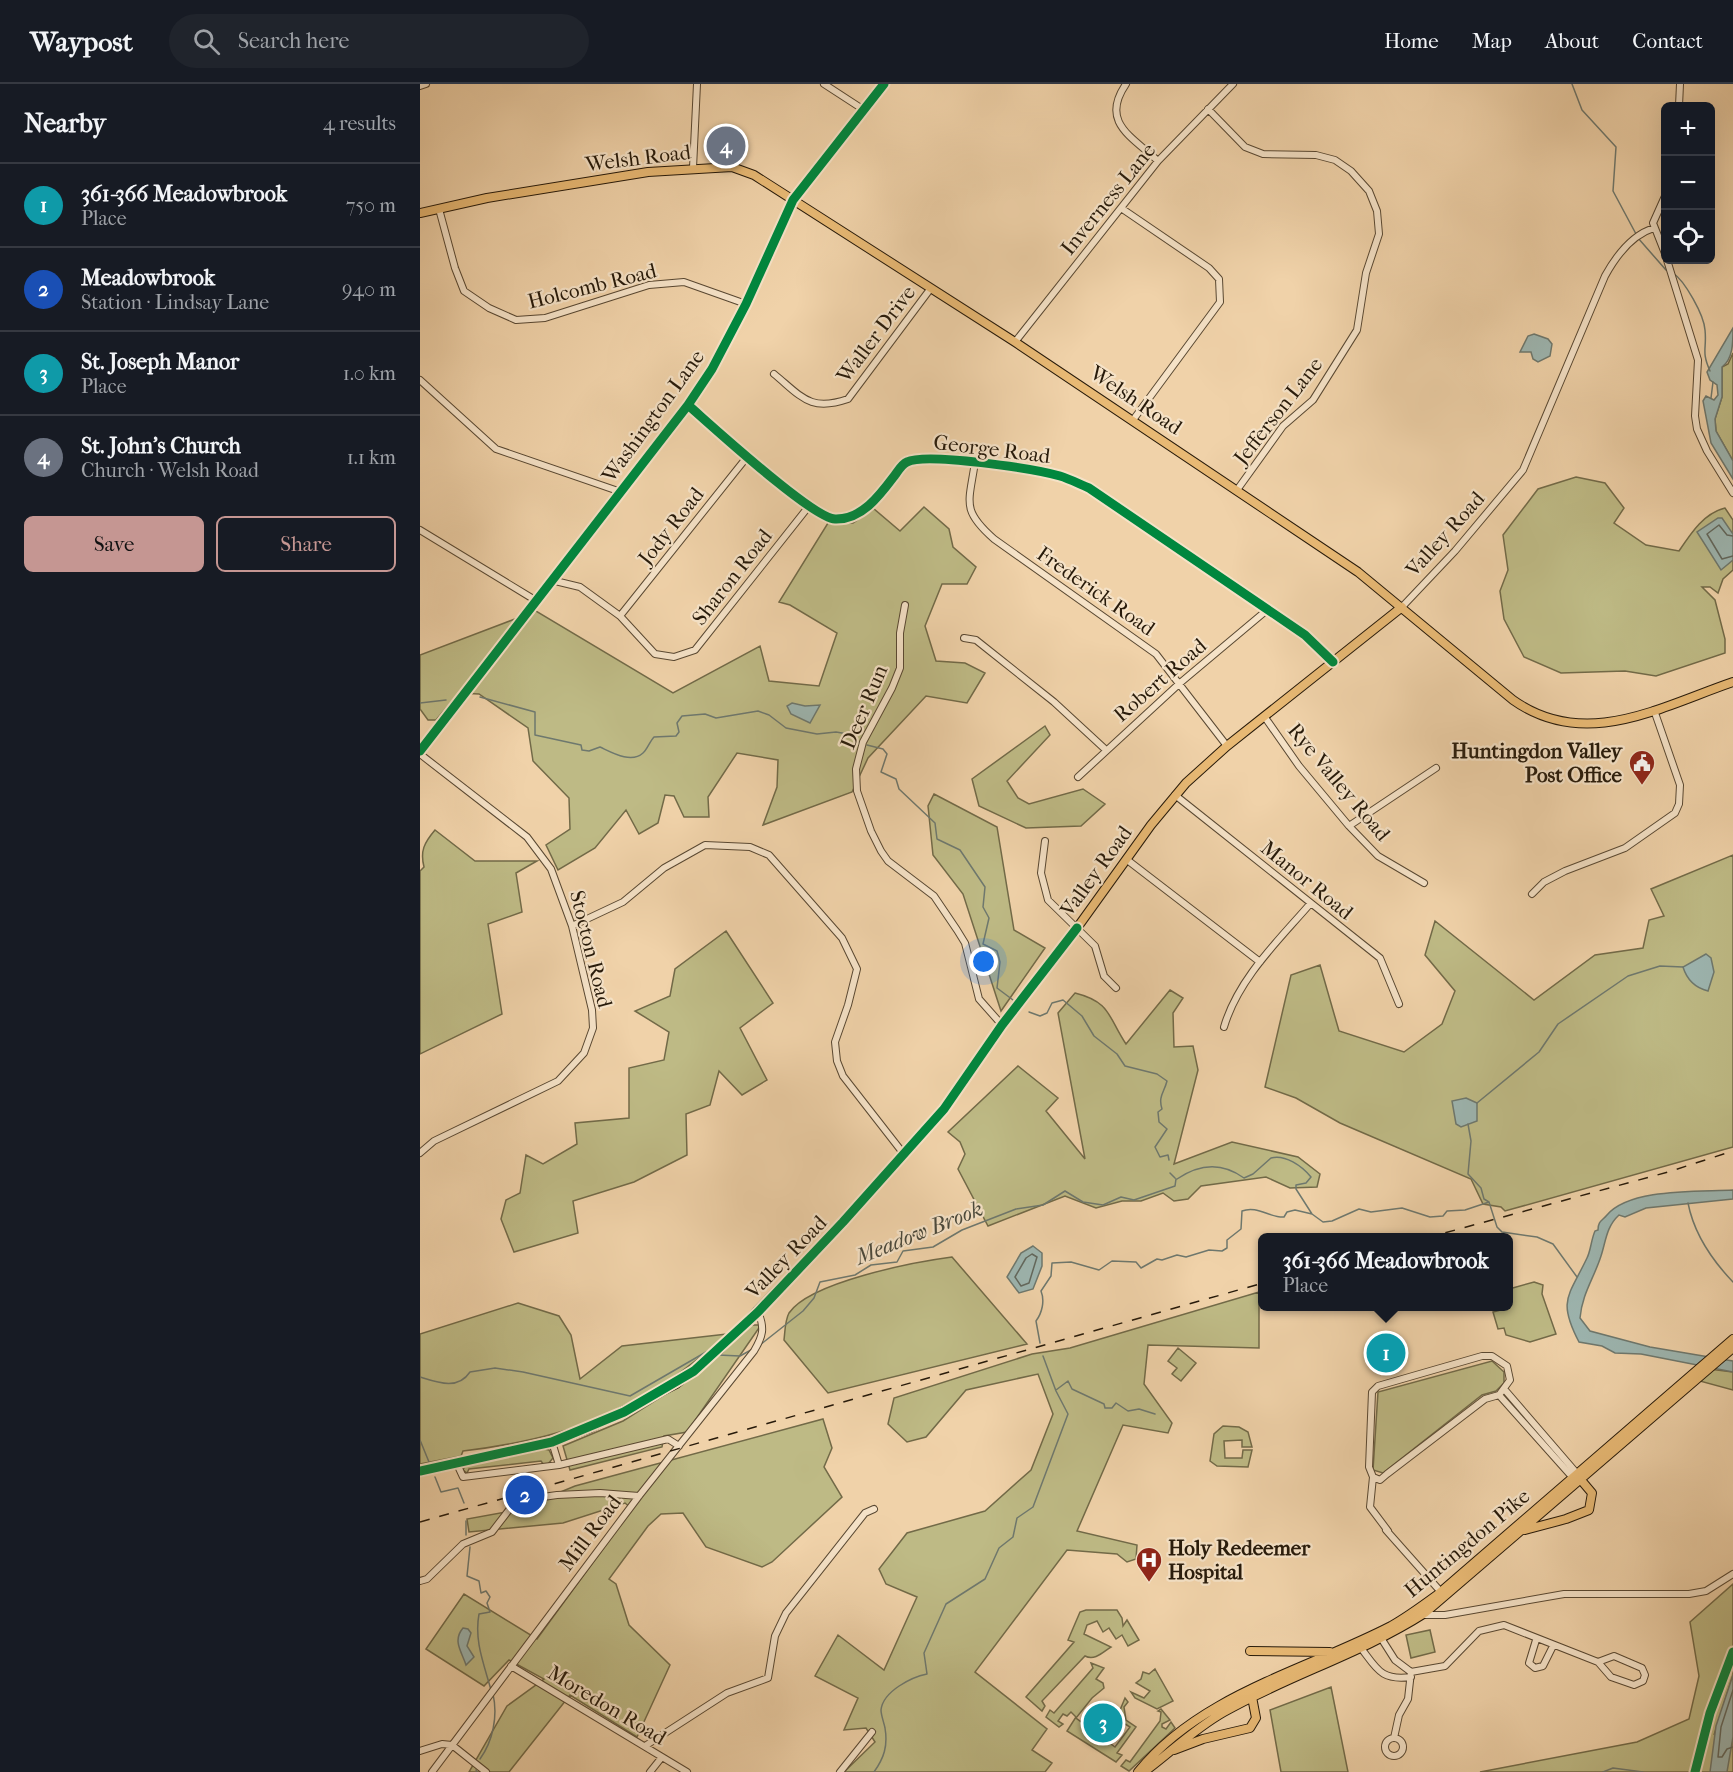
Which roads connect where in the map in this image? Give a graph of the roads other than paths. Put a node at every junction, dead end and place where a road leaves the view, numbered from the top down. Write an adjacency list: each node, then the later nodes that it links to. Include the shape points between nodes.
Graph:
1 (426, 84): 8 (street)
2 (697, 84): 13 (street)
3 (824, 84): 11 (street)
4 (884, 84): 11 (street, Washington Lane)
5 (1126, 84): 12 (street, via 1116,99 1118,120)
6 (1233, 84): 10 (street, Inverness Lane)
7 (1680, 84): 9 (street)
8 (420, 86)
9 (1679, 102)
10 (1208, 109): 12 (street, Inverness Lane); 31 (street, Jefferson Lane, via 1245,147 1263,154 1316,155 1335,160 1369,191 1377,211 1378,234 1366,273 1357,330 1313,400 1283,426)
11 (864, 110): 14 (street, Washington Lane)
12 (1158, 161): 16 (street, Inverness Lane)
13 (693, 168): 14 (main road, Welsh Road, via 732,167 754,175); 17 (main road, Welsh Road, via 626,175)
14 (793, 200): 22 (main road, Welsh Road); 23 (street, Washington Lane)
15 (1661, 203): 19 (street)
16 (1121, 208): 24 (street, Inverness Lane); 28 (street, via 1209,268 1219,279 1220,302)
17 (439, 209): 18 (main road, Welsh Road); 23 (street, Holcomb Road, via 464,291 516,320 545,318 649,285 684,282)
18 (420, 213)
19 (1654, 228): 20 (street); 39 (street, Valley Road, via 1633,240 1605,276 1523,470 1455,551)
20 (1661, 246)
21 (1668, 264): 33 (street, via 1698,360 1697,429)
22 (931, 288): 24 (main road, Welsh Road); 25 (street, Waller Drive, via 848,399 827,406 807,401)
23 (746, 304): 27 (street, Washington Lane)
24 (1015, 342): 28 (main road, Welsh Road)
25 (774, 374)
26 (420, 380): 32 (street, via 496,449)
27 (688, 405): 29 (street, George Road); 32 (street, Washington Lane)
28 (1133, 420): 31 (main road, Welsh Road)
29 (747, 457): 34 (street, George Road); 41 (street, Jody Road)
30 (975, 462): 34 (street, George Road, via 923,458 905,462 875,501 855,515 833,519); 40 (street, George Road, via 1059,476 1089,488); 45 (street, Frederick Road, via 969,503 974,521 1156,654)
31 (1238, 490): 39 (main road, Welsh Road, via 1358,572)
32 (621, 492): 36 (street, Washington Lane)
33 (1733, 493)
34 (808, 506): 41 (street, Sharon Road, via 695,650 674,657 655,654)
35 (420, 530): 37 (street)
36 (551, 580): 37 (street, Washington Lane); 41 (street, via 580,587)
37 (535, 600): 50 (street, Washington Lane)
38 (905, 605): 65 (street, Deer Run, via 897,678 863,742 856,769 857,791 888,861 934,896 957,930 965,943 980,999)
39 (1401, 607): 43 (main road, Valley Road); 46 (main road, Welsh Road, via 1513,700 1537,715 1568,723 1607,723)
40 (1266, 610): 43 (street, George Road, via 1305,635); 45 (street, Robert Road)
41 (621, 616)
42 (963, 638): 49 (street, via 976,641 1054,702)
43 (1333, 662): 47 (main road, Valley Road)
44 (1733, 682): 46 (main road, Welsh Road)
45 (1180, 683): 48 (street, Frederick Road); 49 (street, Robert Road)
46 (1654, 710): 58 (street, via 1680,784 1675,813 1625,848 1565,871)
47 (1264, 716): 48 (main road, Valley Road); 54 (street, Rye Valley Road)
48 (1227, 746): 53 (main road, Valley Road)
49 (1106, 750): 52 (street, Robert Road)
50 (420, 753): 60 (street, Stocton Road, via 527,837 551,869)
51 (1436, 768): 54 (street)
52 (1078, 777)
53 (1175, 795): 56 (main road, Valley Road); 59 (street, Manor Road)
54 (1349, 826): 57 (street, Rye Valley Road, via 1378,856)
55 (1045, 841): 61 (street, via 1041,873 1048,900)
56 (1126, 859): 61 (main road, Valley Road); 62 (street)
57 (1424, 883)
58 (1532, 894)
59 (1310, 904): 62 (street); 64 (street, Manor Road, via 1380,958)
60 (572, 926): 67 (street, Stocton Road, via 592,1010 592,1028 584,1053 558,1081 434,1141); 68 (street, via 623,902 664,868 705,845 750,847 769,855 842,938 851,955 857,969 835,1042 837,1061 843,1076)
61 (1077, 928): 63 (street, via 1095,946 1104,976); 65 (main road, Valley Road)
62 (1260, 962): 66 (street, via 1230,1004)
63 (1116, 988)
64 (1399, 1004)
65 (1002, 1025): 68 (main road, Valley Road, via 944,1109)
66 (1224, 1027)
67 (420, 1153)
68 (903, 1153): 69 (main road, Valley Road)
69 (758, 1312): 73 (main road, Valley Road, via 676,1384 624,1412); 74 (street, Mill Road, via 763,1323 762,1338)
70 (1731, 1343): 79 (main road, Huntingdon Pike); 79 (main road, Huntingdon Pike, via 1702,1375)
71 (1505, 1390): 72 (street); 78 (street, via 1510,1373 1502,1360 1492,1356 1378,1386 1371,1399 1369,1467); 79 (street)
72 (1499, 1395): 78 (street, via 1485,1399 1380,1480); 80 (street)
73 (552, 1442): 75 (main road, Valley Road); 76 (street)
74 (679, 1446): 76 (street, via 668,1439); 81 (street, Mill Road)
75 (457, 1464): 76 (street, via 463,1477); 77 (main road, Valley Road)
76 (559, 1465)
77 (420, 1471)
78 (1374, 1476): 86 (street, via 1370,1507)
79 (1580, 1476): 80 (main road, Huntingdon Pike); 83 (main road, Huntingdon Pike); 83 (main road, via 1592,1492 1589,1510)
80 (1571, 1478): 86 (main road, Huntingdon Pike)
81 (639, 1496): 85 (street, via 557,1495 512,1506 492,1532 463,1544 427,1579); 95 (street, Mill Road)
82 (874, 1509): 101 (street, via 865,1512 782,1621 775,1636 768,1678 733,1690)
83 (1523, 1530): 87 (main road, Huntingdon Pike)
84 (1733, 1574): 87 (street, via 1706,1591 1689,1594 1564,1594 1445,1615)
85 (420, 1581)
86 (1441, 1592): 93 (main road, Huntingdon Pike, via 1393,1625)
87 (1422, 1615): 88 (main road, Huntingdon Pike)
88 (1382, 1638): 91 (main road, Huntingdon Pike); 96 (street, via 1395,1660)
89 (1536, 1640): 90 (street); 90 (street, via 1529,1663 1534,1668 1543,1666); 96 (street, via 1504,1625 1492,1626 1467,1640 1445,1666)
90 (1553, 1646): 94 (street)
91 (1361, 1648): 96 (street, via 1386,1677); 97 (main road, Huntingdon Pike)
92 (1250, 1651): 93 (main road)
93 (1334, 1653): 110 (main road, Huntingdon Pike, via 1209,1712 1165,1742)
94 (1598, 1662): 94 (street, via 1611,1677 1632,1685 1645,1679 1642,1668 1617,1657)
95 (511, 1666): 100 (street, Mill Road); 101 (street, Moredon Road)
96 (1411, 1675): 99 (street, via 1408,1699 1399,1714)
97 (1252, 1697): 104 (main road, Huntingdon Pike, via 1204,1723); 104 (main road, via 1256,1718 1250,1728 1186,1744)
98 (872, 1732): 109 (street)
99 (1394, 1738)
100 (452, 1745): 102 (street); 105 (street, Mill Road); 106 (street)
101 (645, 1746): 103 (street, Moredon Road)
102 (420, 1751)
103 (662, 1757): 107 (street); 108 (street, Moredon Road)
104 (1157, 1762): 111 (main road, Huntingdon Pike)
105 (432, 1772)
106 (486, 1772)
107 (650, 1772)
108 (687, 1772)
109 (840, 1772)
110 (1138, 1772)
111 (1144, 1772)

